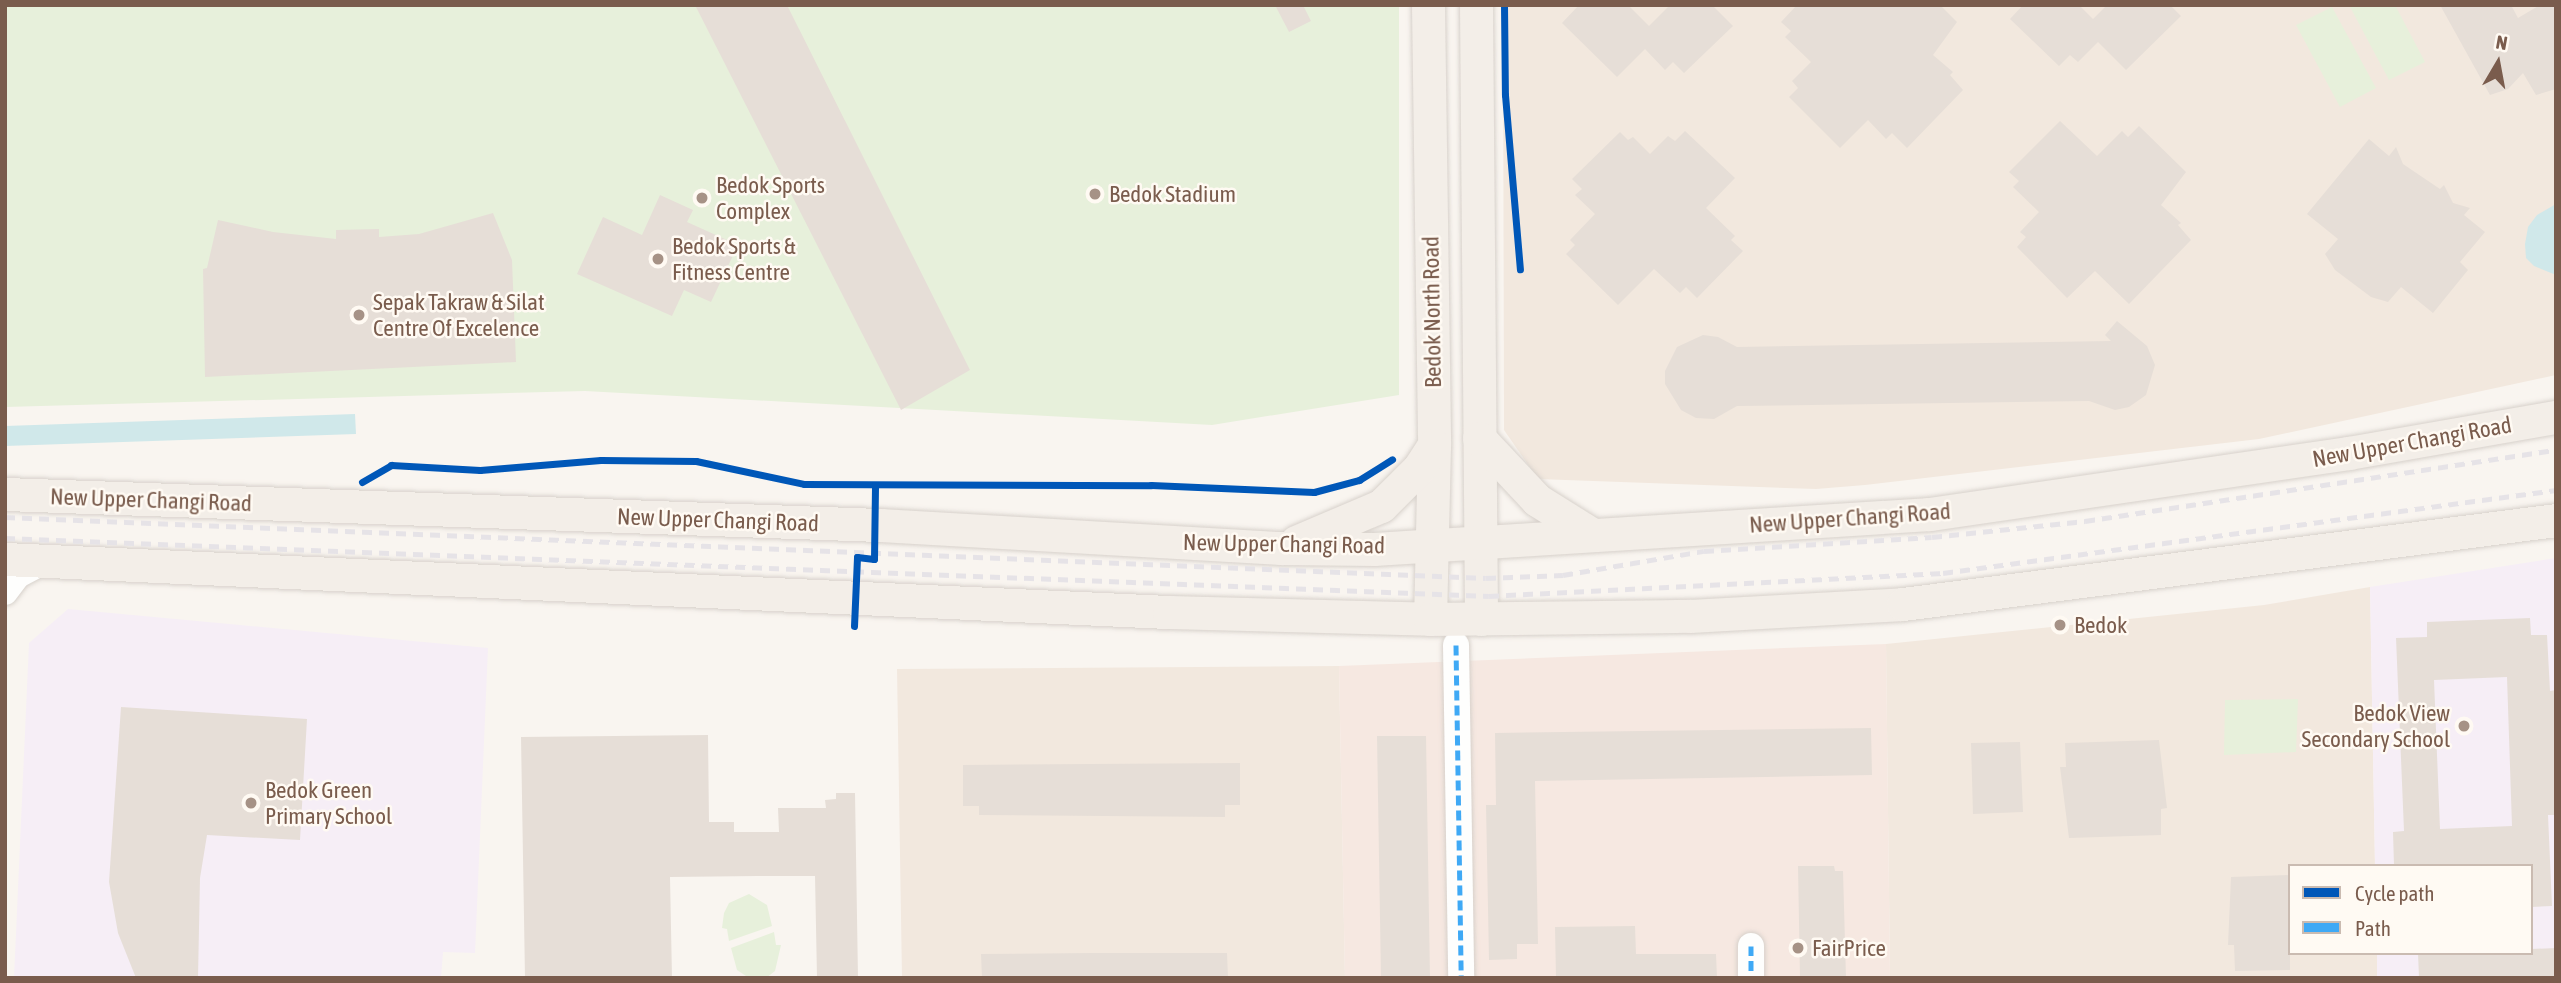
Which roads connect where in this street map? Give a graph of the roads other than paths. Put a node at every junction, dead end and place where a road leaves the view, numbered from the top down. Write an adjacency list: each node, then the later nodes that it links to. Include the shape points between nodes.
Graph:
1 (1428, 5): 5 (main road, Bedok North Road)
2 (1476, 5): 4 (main road, Bedok North Road)
3 (2556, 416): 8 (main road, New Upper Changi Road, via 2335,456 1930,514)
4 (1479, 438): 8 (main road, via 1537,500); 9 (main road, Bedok North Road)
5 (1434, 445): 10 (main road, Bedok North Road); 11 (main road, via 1419,468 1381,506)
6 (5, 494): 11 (main road, New Upper Changi Road, via 880,525)
7 (2556, 520): 16 (main road, via 1903,604 1690,616)
8 (1593, 535): 9 (main road, New Upper Changi Road)
9 (1480, 541): 10 (main road, New Upper Changi Road); 16 (main road, Bedok North Road)
10 (1430, 545): 11 (main road, New Upper Changi Road); 15 (main road, Bedok North Road)
11 (1281, 548)
12 (5, 559): 13 (main road)
13 (44, 561): 14 (street, via 18,575); 15 (main road, via 855,599)
14 (5, 592)
15 (1430, 619): 16 (main road)
16 (1481, 619)
17 (1456, 645): 19 (street)
18 (1751, 946): 20 (street)
19 (1461, 978)
20 (1751, 978)

